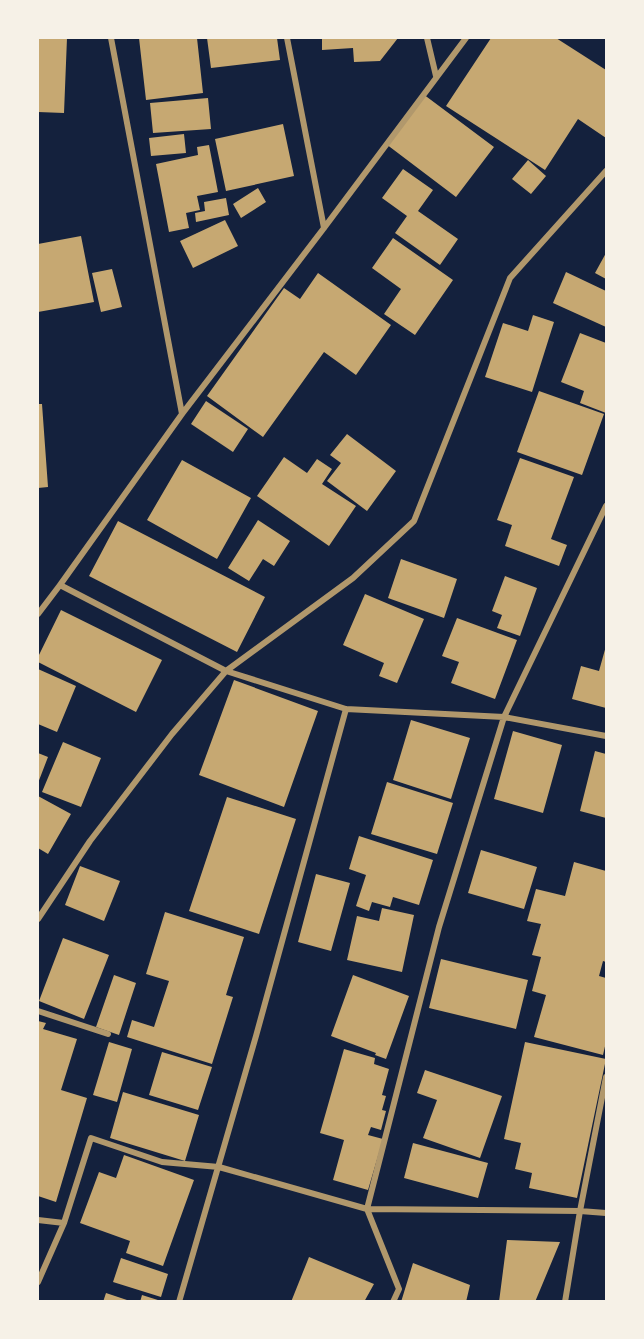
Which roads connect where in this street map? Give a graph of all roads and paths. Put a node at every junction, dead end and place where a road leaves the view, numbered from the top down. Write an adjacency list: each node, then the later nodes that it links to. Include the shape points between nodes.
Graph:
1 (111, 38): 8 (street)
2 (287, 38): 7 (street)
3 (427, 38): 5 (street)
4 (466, 38): 5 (street)
5 (436, 76): 7 (street)
6 (606, 171): 12 (street, via 510,278 414,521 353,578)
7 (324, 228): 8 (street)
8 (182, 414): 10 (street)
9 (606, 506): 14 (street)
10 (60, 585): 11 (street); 12 (street)
11 (38, 614)
12 (226, 670): 13 (street); 16 (street, via 90,841)
13 (346, 709): 14 (street); 20 (street)
14 (504, 717): 15 (street); 21 (street, via 439,927)
15 (606, 736)
16 (38, 919)
17 (38, 1011): 18 (street)
18 (108, 1034)
19 (606, 1077): 22 (street)
20 (219, 1167): 21 (street); 25 (street, via 162,1162 92,1138); 27 (street)
21 (367, 1209): 22 (street); 28 (street, via 399,1289)
22 (580, 1211): 23 (street); 29 (street)
23 (606, 1213)
24 (38, 1220): 25 (street)
25 (64, 1223): 26 (street)
26 (38, 1282)
27 (179, 1302)
28 (393, 1302)
29 (566, 1302)

